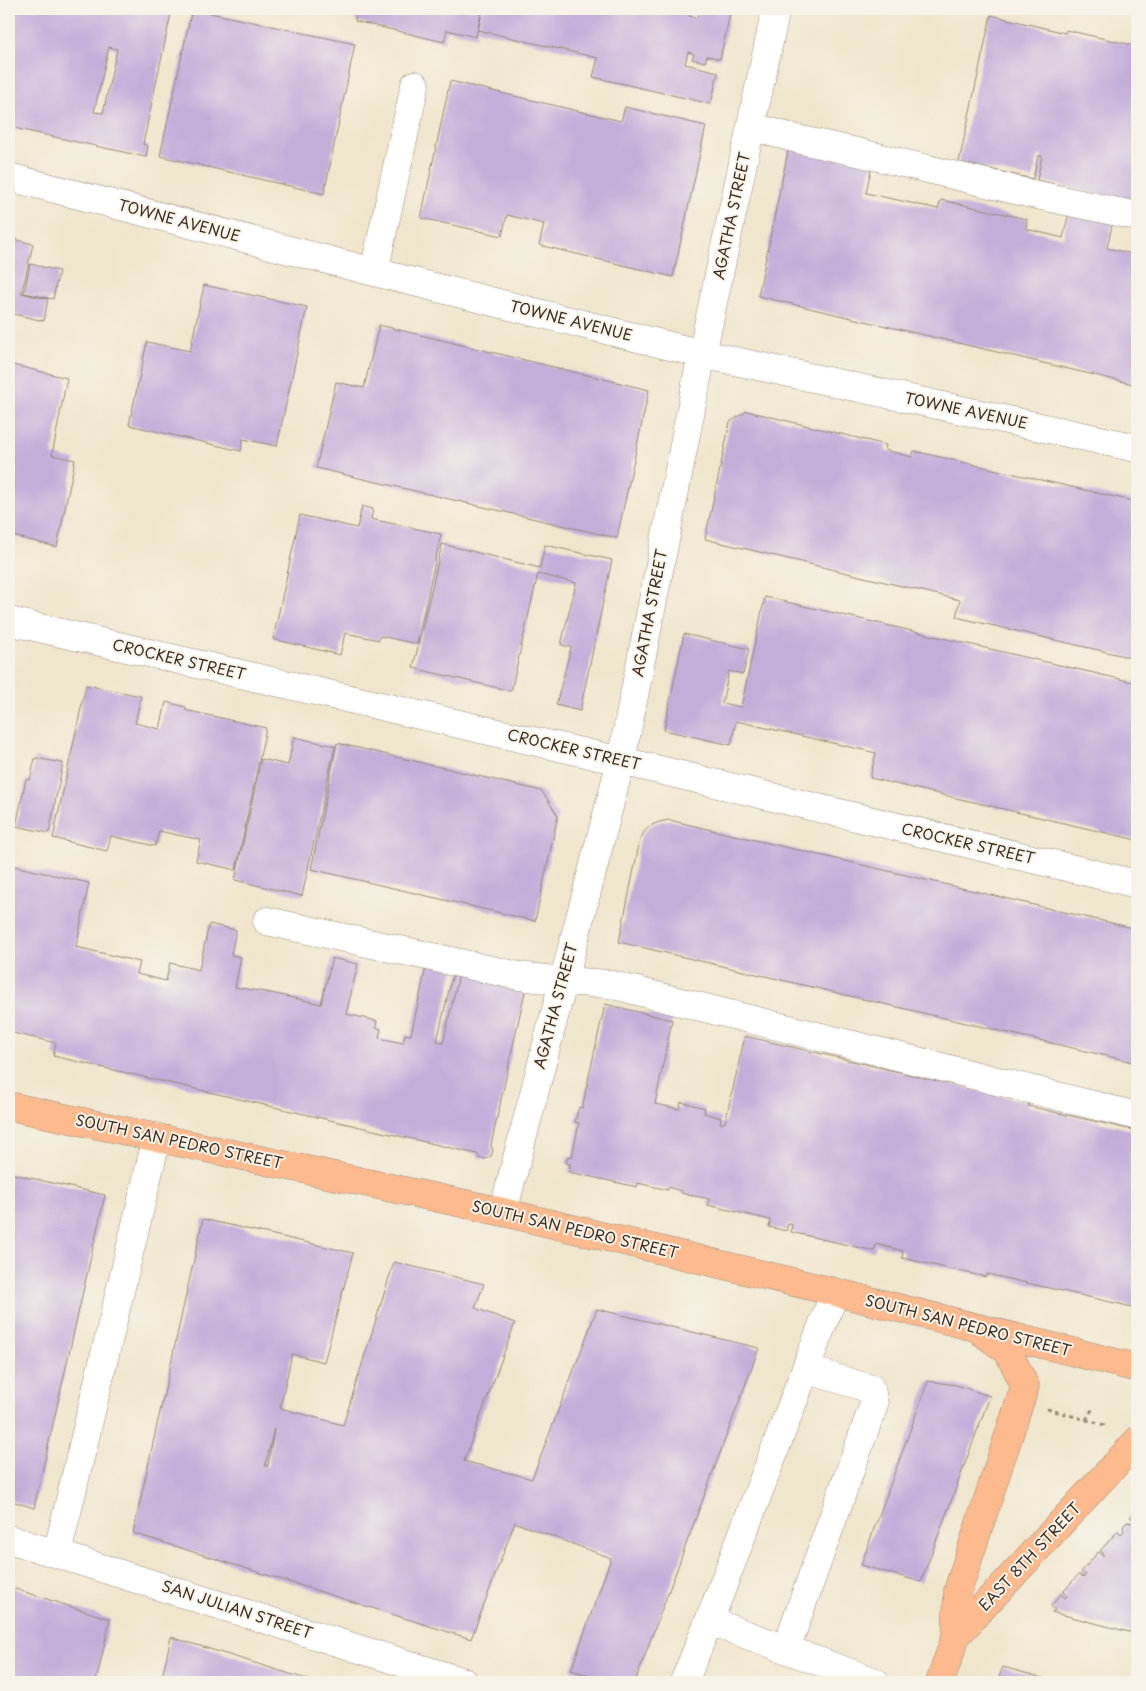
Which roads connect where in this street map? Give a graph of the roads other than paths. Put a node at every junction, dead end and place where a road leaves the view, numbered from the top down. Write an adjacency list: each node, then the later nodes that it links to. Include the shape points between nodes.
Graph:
1 (776, 9): 3 (street, AGATHA STREET)
2 (415, 85): 6 (street)
3 (752, 127): 5 (street); 7 (street, AGATHA STREET)
4 (9, 177): 6 (street, TOWNE AVENUE)
5 (1137, 216)
6 (374, 272): 7 (street, TOWNE AVENUE)
7 (702, 354): 8 (street, TOWNE AVENUE); 10 (street, AGATHA STREET)
8 (1137, 448)
9 (9, 622): 10 (street, CROCKER STREET)
10 (621, 761): 11 (street, CROCKER STREET); 13 (street, AGATHA STREET)
11 (1137, 884)
12 (267, 921): 13 (street, via 519,976)
13 (563, 982): 15 (street, via 609,984); 17 (street, AGATHA STREET)
14 (9, 1106): 16 (main road, SOUTH SAN PEDRO STREET)
15 (1137, 1116)
16 (156, 1137): 17 (main road, SOUTH SAN PEDRO STREET); 24 (street)
17 (503, 1212): 18 (main road, SOUTH SAN PEDRO STREET)
18 (835, 1292): 19 (main road, SOUTH SAN PEDRO STREET); 21 (street)
19 (977, 1328): 20 (main road, SOUTH SAN PEDRO STREET); 26 (main road, via 1008,1351 1025,1386 958,1590)
20 (1137, 1368)
21 (806, 1369): 25 (street); 27 (street, via 871,1389 874,1404)
22 (1137, 1442): 26 (main road, EAST 8TH STREET)
23 (9, 1539): 24 (street, SAN JULIAN STREET)
24 (57, 1554): 28 (street, SAN JULIAN STREET)
25 (709, 1621): 27 (street); 29 (street)
26 (956, 1636): 31 (main road, EAST 8TH STREET)
27 (786, 1649): 30 (street)
28 (464, 1682)
29 (684, 1682)
30 (875, 1682)
31 (940, 1682)

